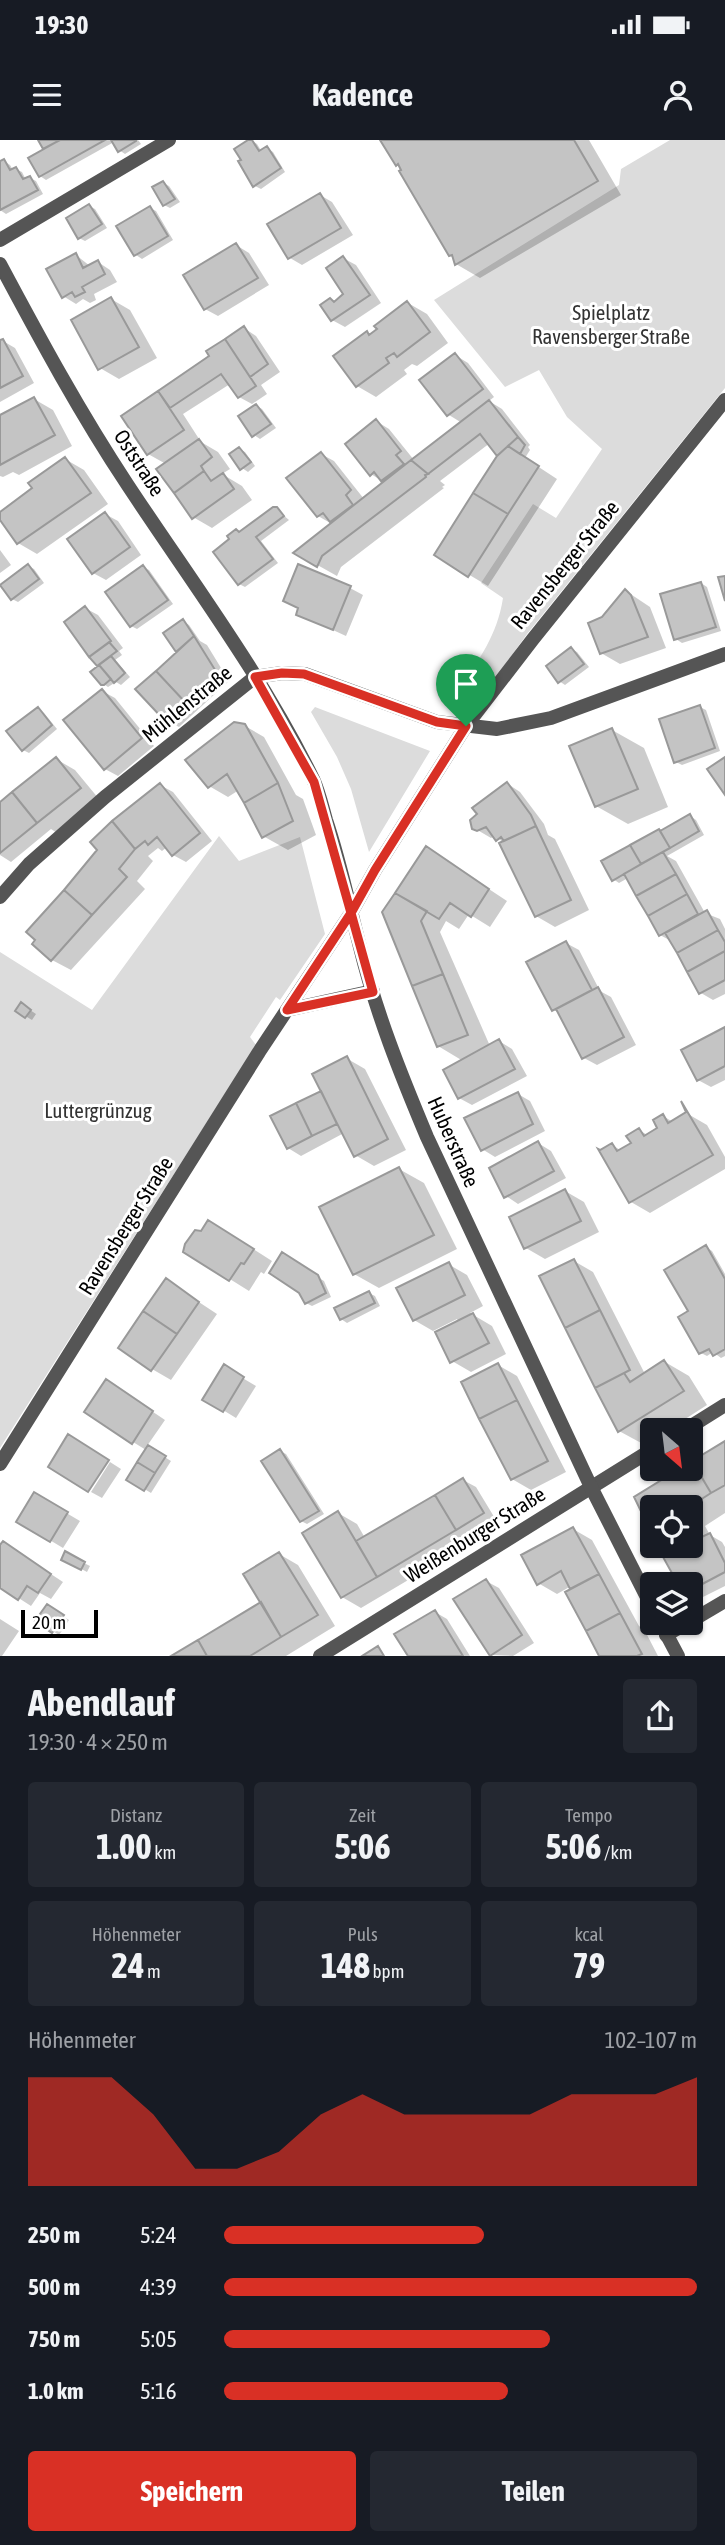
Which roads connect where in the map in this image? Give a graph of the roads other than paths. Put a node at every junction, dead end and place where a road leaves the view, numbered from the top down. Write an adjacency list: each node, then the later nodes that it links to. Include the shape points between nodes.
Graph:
1 (169, 140): 2 (street)
2 (0, 240)
3 (0, 264): 6 (street, Oststraße, via 125,482)
4 (725, 400): 7 (street, Ravensberger Straße)
5 (725, 654): 7 (street, Mühlenstraße, via 551,718 497,729)
6 (255, 677): 7 (street, Mühlenstraße, via 304,674 425,718); 8 (street, Mühlenstraße, via 105,797 29,863); 9 (street, Huberstraße, via 314,782)
7 (466, 726): 9 (street, Ravensberger Straße)
8 (0, 897)
9 (351, 913): 10 (street, Huberstraße); 11 (street, Ravensberger Straße)
10 (373, 992): 11 (street); 16 (street, Huberstraße, via 427,1137)
11 (287, 1010): 15 (street, Ravensberger Straße)
12 (725, 1405): 13 (street)
13 (704, 1418)
14 (640, 1458): 16 (street, Weißenburger Straße)
15 (0, 1464)
16 (591, 1487): 17 (street, Huberstraße); 21 (street, Weißenburger Straße)
17 (640, 1583)
18 (725, 1601): 19 (street)
19 (703, 1614)
20 (666, 1635): 22 (street)
21 (320, 1656)
22 (678, 1656)

